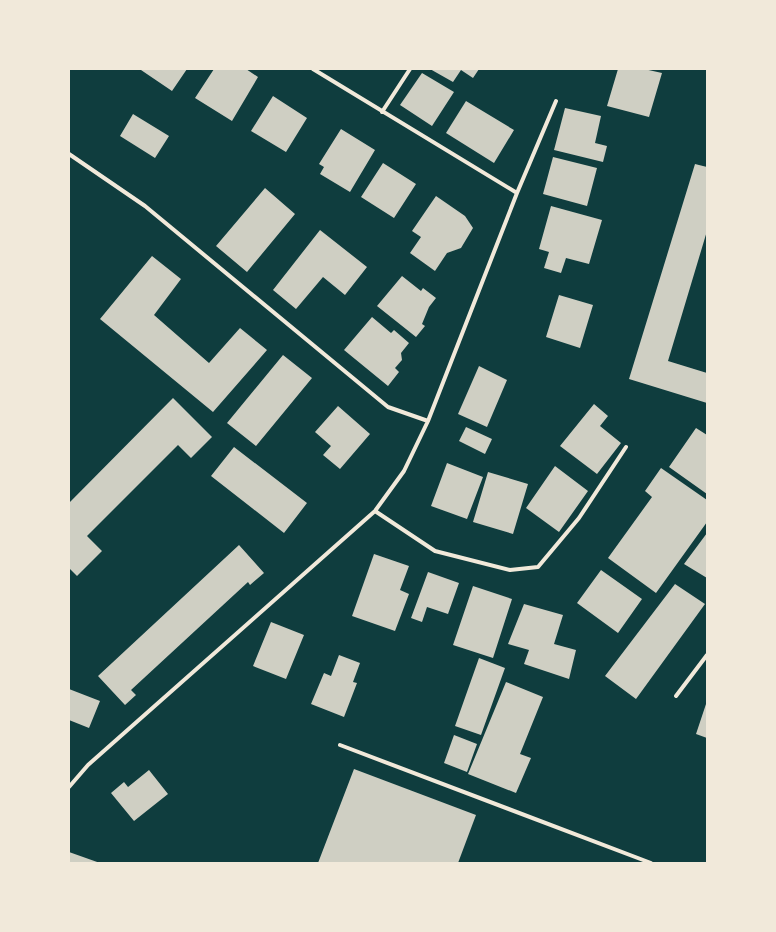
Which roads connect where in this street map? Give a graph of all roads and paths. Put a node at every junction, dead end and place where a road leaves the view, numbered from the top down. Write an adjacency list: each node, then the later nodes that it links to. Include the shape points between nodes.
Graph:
1 (313, 69): 4 (street)
2 (410, 69): 4 (street)
3 (556, 101): 6 (street)
4 (382, 112): 6 (street)
5 (69, 154): 7 (street, via 145,206 388,407)
6 (517, 192): 7 (street)
7 (428, 421): 9 (street, via 404,471)
8 (626, 447): 9 (street, via 579,518 538,567 510,570 435,551)
9 (375, 511): 13 (street, via 88,765)
10 (707, 654): 11 (street)
11 (676, 696)
12 (340, 745): 14 (street)
13 (69, 787)
14 (652, 863)

